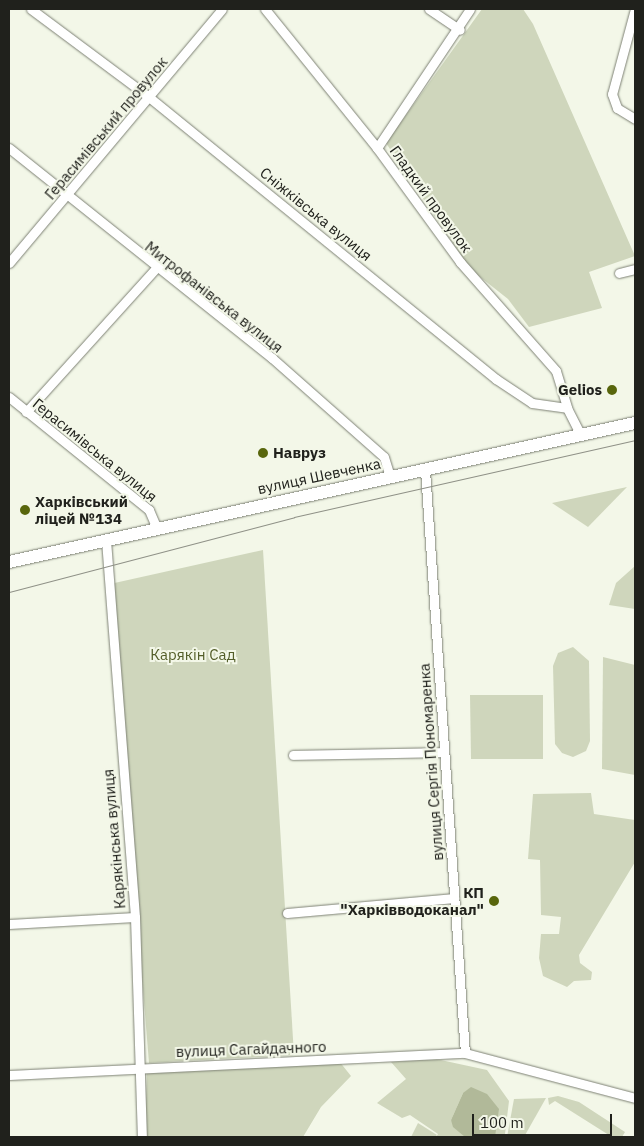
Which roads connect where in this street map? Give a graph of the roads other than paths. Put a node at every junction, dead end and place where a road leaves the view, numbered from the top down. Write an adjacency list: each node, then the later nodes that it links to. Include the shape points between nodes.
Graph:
1 (31, 9): 8 (street, Сніжківська вулиця)
2 (222, 9): 8 (street, Герасимівський провулок)
3 (264, 9): 11 (street, Гладкий провулок)
4 (429, 9): 7 (street)
5 (470, 9): 7 (street)
6 (635, 9): 9 (street, via 613,87 614,102)
7 (460, 30): 11 (street)
8 (149, 97): 12 (street, Герасимівський провулок); 18 (street, Сніжківська вулиця, via 496,379 532,403)
9 (635, 119)
10 (9, 148): 12 (street, Митрофанівська вулиця)
11 (377, 148): 18 (street, Гладкий провулок, via 460,262 556,371)
12 (66, 197): 13 (street, Герасимівський провулок); 14 (street, Митрофанівська вулиця)
13 (9, 263)
14 (155, 269): 19 (street); 23 (street, Митрофанівська вулиця, via 272,358 384,457)
15 (635, 269): 16 (street)
16 (619, 273)
17 (9, 397): 19 (street, Герасимівська вулиця)
18 (567, 408): 21 (street)
19 (26, 412): 24 (street, Герасимівська вулиця, via 149,510)
20 (635, 423): 21 (main road, вулиця Шевченка)
21 (580, 434): 22 (main road, вулиця Шевченка)
22 (425, 470): 23 (main road, вулиця Шевченка); 27 (street, вулиця Сергія Пономаренка)
23 (390, 477): 24 (main road, вулиця Шевченка)
24 (157, 528): 25 (main road, вулиця Шевченка)
25 (106, 540): 26 (main road, вулиця Шевченка); 31 (street, Карякінська вулиця)
26 (9, 562)
27 (444, 752): 28 (street); 29 (street, вулиця Сергія Пономаренка)
28 (294, 755)
29 (454, 898): 30 (street); 33 (street, вулиця Сергія Пономаренка)
30 (287, 913)
31 (135, 917): 32 (street); 34 (street, Карякінська вулиця)
32 (9, 924)
33 (465, 1054): 34 (street, вулиця Сагайдачного); 36 (street, вулиця Сагайдачного)
34 (141, 1068): 35 (street, вулиця Сагайдачного); 37 (street, Карякінська вулиця)
35 (9, 1075)
36 (635, 1098)
37 (142, 1137)

